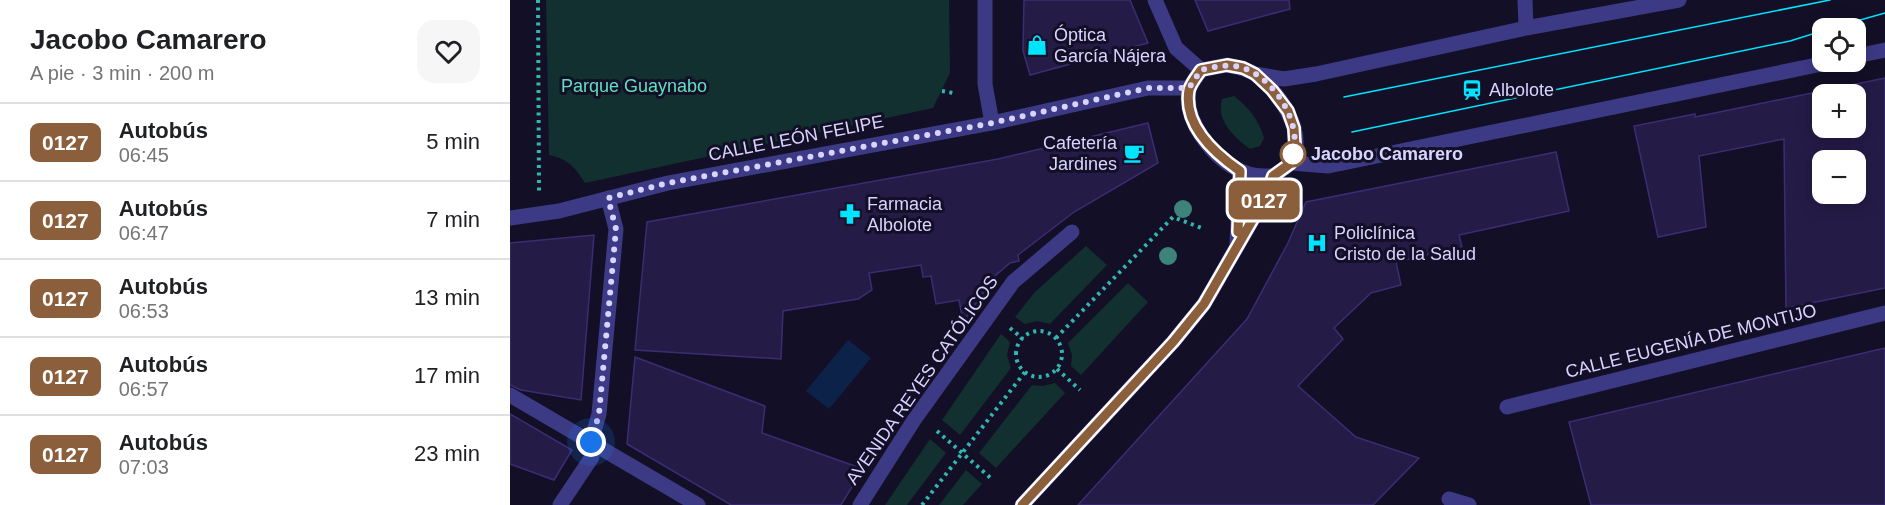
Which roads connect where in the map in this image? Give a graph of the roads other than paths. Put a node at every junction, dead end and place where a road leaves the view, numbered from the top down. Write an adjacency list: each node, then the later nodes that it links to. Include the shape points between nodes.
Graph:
1 (985, 0): 12 (street, via 984,84)
2 (1155, 0): 9 (street, via 1176,48)
3 (1525, 0): 5 (street)
4 (1679, 0): 5 (street)
5 (1526, 28): 10 (street, via 1316,74 1284,79)
6 (1885, 50): 7 (street)
7 (1866, 54)
8 (1812, 66): 13 (street, via 1328,166)
9 (1201, 70): 10 (street, via 1227,65); 11 (street)
10 (1255, 74): 13 (street, via 1288,111 1294,128)
11 (1189, 88): 12 (street, CALLE LEÓN FELIPE, via 1148,88); 14 (street, via 1189,109 1198,130 1217,154)
12 (992, 123): 16 (street, CALLE LEÓN FELIPE, via 680,180)
13 (1291, 163): 15 (street)
14 (1240, 171): 15 (street); 19 (street)
15 (1273, 176): 19 (street, via 1265,198)
16 (608, 198): 17 (street, CALLE LEÓN FELIPE, via 560,211); 23 (street, via 616,229 599,414)
17 (510, 218)
18 (1072, 232): 27 (street, AVENIDA REYES CATÓLICOS, via 1013,282 914,420)
19 (1237, 244): 28 (street, via 1204,304 1173,342)
20 (1885, 313): 22 (street, CALLE EUGENÍA DE MONTIJO)
21 (510, 395): 23 (street)
22 (1507, 406)
23 (591, 442): 25 (street, via 592,457); 26 (street)
24 (1446, 503): 29 (street)
25 (560, 505)
26 (698, 505)
27 (860, 505)
28 (1022, 505)
29 (1469, 505)

